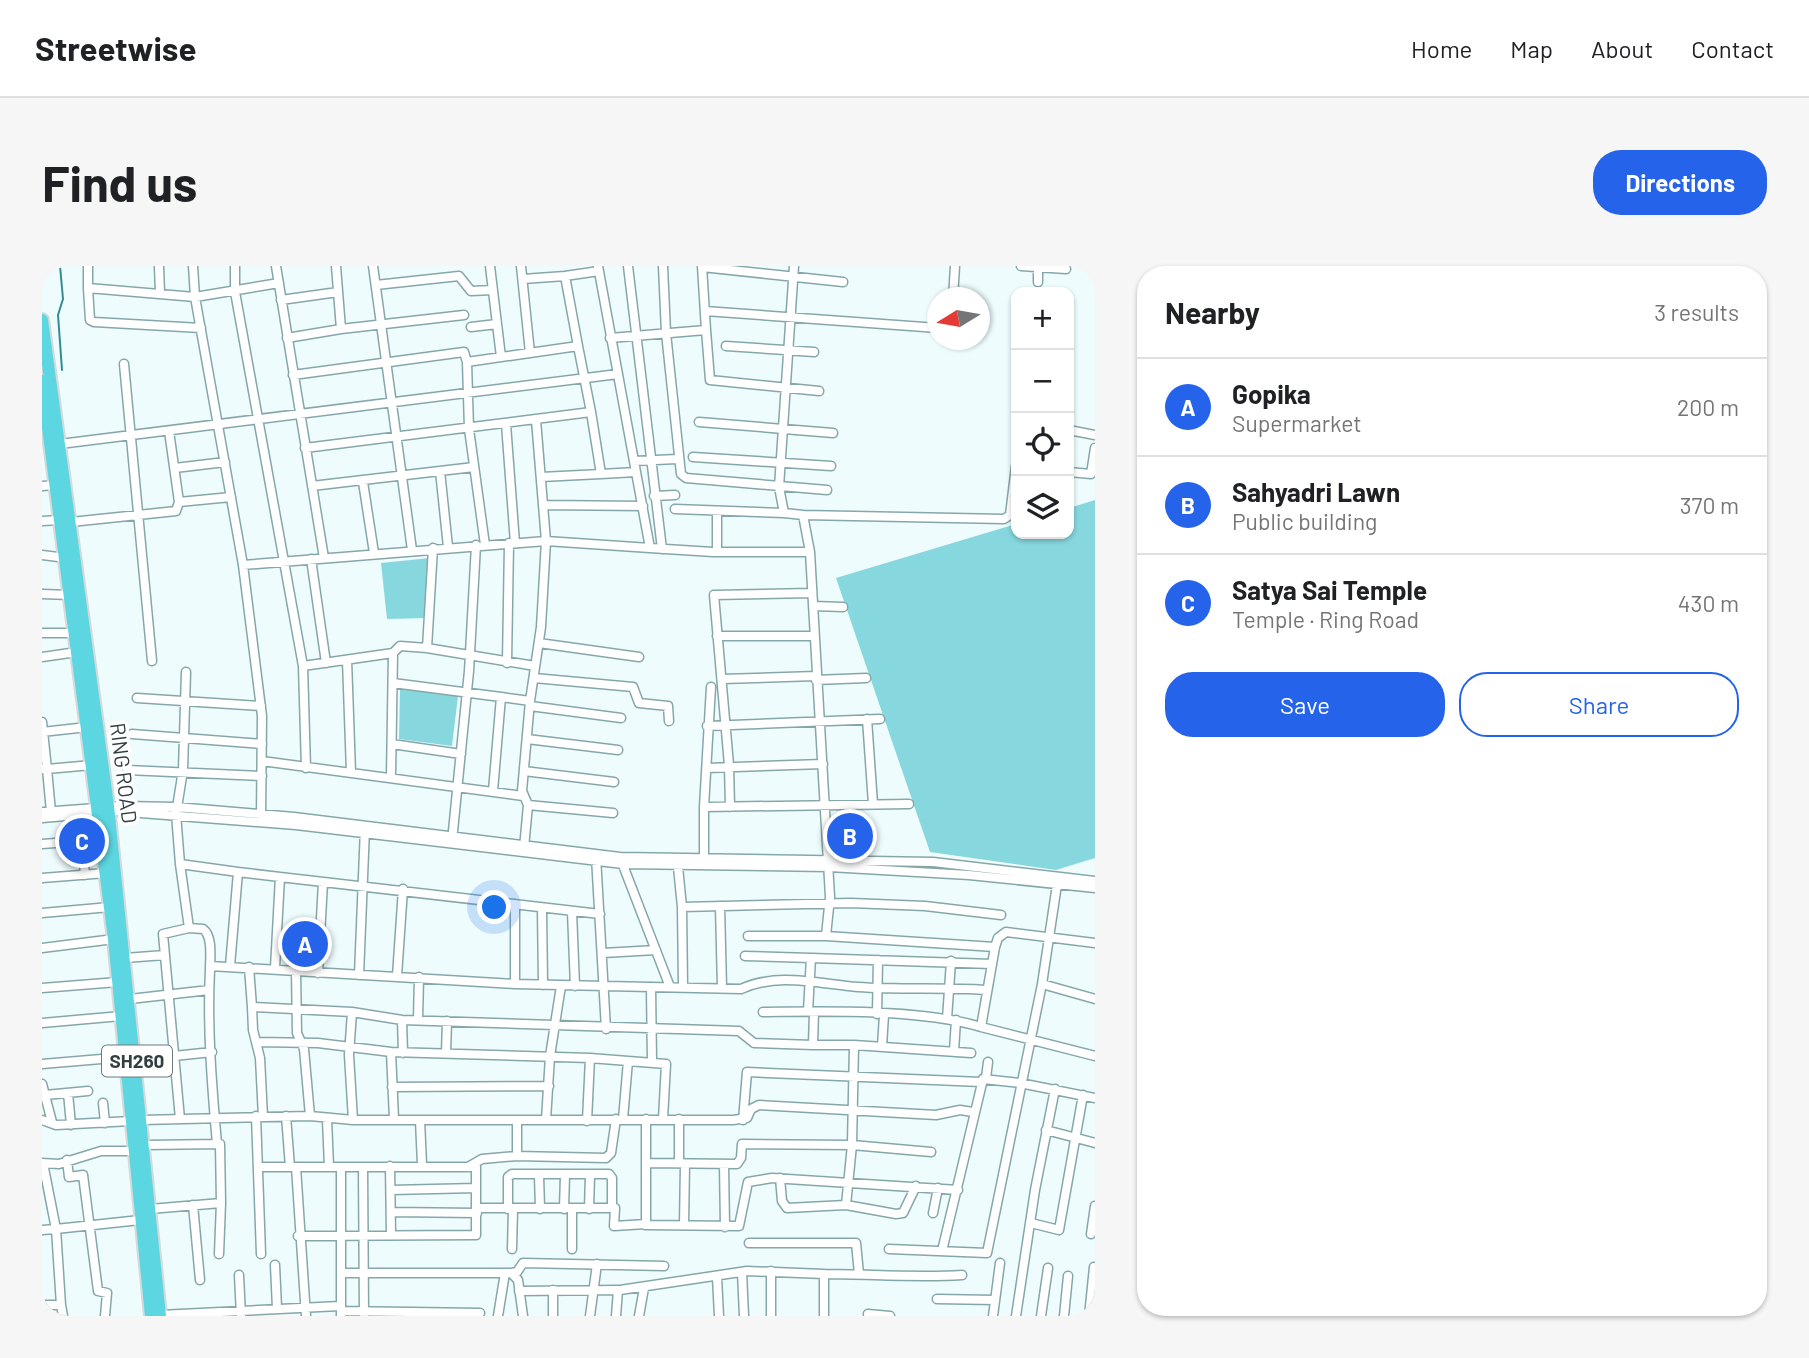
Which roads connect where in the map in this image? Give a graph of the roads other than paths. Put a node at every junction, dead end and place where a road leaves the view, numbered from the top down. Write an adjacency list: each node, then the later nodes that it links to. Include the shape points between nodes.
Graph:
1 (88, 266): 26 (street)
2 (159, 266): 30 (street)
3 (193, 266): 31 (street)
4 (235, 266): 28 (street)
5 (276, 266): 23 (street)
6 (336, 266): 29 (street)
7 (373, 266): 24 (street)
8 (490, 266): 27 (street)
9 (521, 266): 20 (street)
10 (628, 266): 45 (street)
11 (663, 266): 44 (street)
12 (702, 266): 18 (street); 33 (street)
13 (955, 266): 25 (street)
14 (1021, 266): 15 (street)
15 (1038, 267): 17 (street); 22 (street)
16 (598, 269): 19 (street); 47 (street)
17 (1066, 269)
18 (794, 271): 21 (street); 35 (street)
19 (565, 276): 20 (street); 48 (street)
20 (523, 279): 52 (street)
21 (843, 282)
22 (1038, 282)
23 (279, 283): 28 (street); 32 (street)
24 (376, 285): 27 (street, via 456,276 471,291); 38 (street)
25 (954, 287)
26 (88, 288): 30 (street); 41 (street, via 90,320 94,322)
27 (493, 290): 37 (street)
28 (235, 292): 31 (street); 67 (street)
29 (338, 292): 32 (street); 42 (street)
30 (160, 294): 31 (street)
31 (195, 297): 41 (street)
32 (281, 300): 46 (street)
33 (705, 311): 35 (street); 43 (street)
34 (464, 315): 38 (street)
35 (791, 316): 40 (street); 50 (street)
36 (42, 320): 82 (highway, RING ROAD / SH260)
37 (496, 324): 39 (street); 53 (street)
38 (381, 325): 42 (street); 54 (street)
39 (471, 327)
40 (927, 327)
41 (201, 328): 70 (street)
42 (341, 329): 46 (street)
43 (706, 330): 44 (street); 61 (street, via 710,380)
44 (666, 334): 45 (street); 84 (street)
45 (635, 336): 47 (street); 85 (street)
46 (287, 338): 58 (street)
47 (610, 338): 57 (street)
48 (578, 346): 52 (street); 59 (street)
49 (726, 346): 50 (street)
50 (788, 349): 51 (street); 61 (street)
51 (814, 352)
52 (530, 353): 53 (street)
53 (500, 357): 55 (street)
54 (386, 362): 55 (street, via 464,352); 58 (street); 64 (street)
55 (467, 362): 63 (street)
56 (124, 364): 78 (street)
57 (618, 374): 59 (street); 87 (street)
58 (293, 375): 66 (street)
59 (585, 379): 63 (street); 65 (street)
60 (42, 381): 82 (highway, RING ROAD / SH260)
61 (785, 385): 62 (street); 72 (street)
62 (819, 391)
63 (470, 393): 64 (street); 73 (street)
64 (391, 402): 66 (street); 79 (street)
65 (591, 412): 68 (street); 95 (street)
66 (299, 413): 67 (street); 80 (street)
67 (258, 416): 70 (street); 134 (street)
68 (536, 420): 71 (street); 99 (street)
69 (699, 422): 72 (street)
70 (218, 423): 74 (street); 86 (street)
71 (506, 424): 73 (street); 120 (street)
72 (781, 428): 76 (street); 88 (street)
73 (469, 429): 79 (street); 90 (street)
74 (169, 430): 78 (street); 91 (street)
75 (1074, 431): 77 (street)
76 (833, 433)
77 (1095, 435)
78 (131, 436): 82 (street); 115 (street)
79 (396, 436): 80 (street); 97 (street)
80 (305, 448): 103 (street)
81 (1095, 448): 96 (street)
82 (58, 453): 101 (highway, RING ROAD / SH260); 118 (highway, RING ROAD / SH260)
83 (694, 457): 88 (street)
84 (677, 459): 85 (street); 104 (street, via 686,478)
85 (649, 460): 87 (street); 107 (street)
86 (225, 461): 91 (street); 108 (street)
87 (634, 461): 93 (street)
88 (781, 463): 89 (street); 104 (street)
89 (831, 466)
90 (474, 467): 92 (street); 121 (street)
91 (176, 468): 109 (street)
92 (440, 471): 97 (street); 122 (street)
93 (636, 472): 95 (street); 111 (street)
94 (1074, 472): 96 (street)
95 (601, 474): 99 (street)
96 (1093, 474)
97 (402, 475): 100 (street); 126 (street)
98 (1014, 476): 116 (street, via 1012,508 1004,519)
99 (541, 477): 110 (street)
100 (363, 482): 103 (street); 129 (street)
101 (56, 485): 102 (street); 118 (highway, RING ROAD / SH260)
102 (42, 486)
103 (312, 486): 132 (street)
104 (779, 487): 105 (street); 114 (street)
105 (827, 489)
106 (675, 495): 107 (street)
107 (654, 496): 125 (street)
108 (231, 497): 109 (street); 135 (street)
109 (179, 502): 115 (street, via 170,514)
110 (543, 505): 111 (street); 119 (street)
111 (643, 506): 124 (street)
112 (675, 509): 113 (street)
113 (717, 511): 114 (street); 127 (street)
114 (784, 513): 116 (street)
115 (137, 514): 118 (street); 153 (street)
116 (803, 515): 128 (street)
117 (42, 521): 118 (street)
118 (66, 521): 131 (highway, RING ROAD / SH260); 211 (highway, RING ROAD / SH260)
119 (546, 541): 120 (street); 124 (street); 145 (street)
120 (512, 543): 121 (street); 155 (street)
121 (481, 545): 122 (street); 150 (street)
122 (447, 547): 123 (street)
123 (433, 548): 126 (street); 146 (street)
124 (650, 548): 125 (street)
125 (662, 549): 127 (street)
126 (412, 550): 129 (street)
127 (718, 552): 128 (street)
128 (810, 552): 136 (street)
129 (374, 553): 132 (street)
130 (42, 555): 131 (street)
131 (66, 558): 138 (highway, RING ROAD / SH260)
132 (324, 558): 133 (street)
133 (311, 559): 134 (street); 154 (street)
134 (284, 561): 135 (street); 157 (street)
135 (243, 565): 170 (street)
136 (812, 593): 139 (street); 143 (street, via 714,595)
137 (42, 594): 138 (street)
138 (70, 595): 142 (highway, RING ROAD / SH260)
139 (813, 606): 140 (street); 144 (street)
140 (843, 607)
141 (42, 633): 142 (street)
142 (75, 633): 147 (highway, RING ROAD / SH260)
143 (717, 636): 144 (street); 162 (street)
144 (814, 636): 160 (street)
145 (539, 643): 151 (street); 156 (street)
146 (427, 648): 148 (street, via 400,646); 150 (street)
147 (78, 652): 149 (street); 179 (highway, RING ROAD / SH260)
148 (393, 653): 152 (street); 163 (street)
149 (42, 657)
150 (470, 657): 155 (street); 165 (street)
151 (639, 657)
152 (347, 660): 154 (street); 198 (street)
153 (152, 661)
154 (327, 663): 157 (street)
155 (507, 663): 156 (street)
156 (535, 666): 159 (street)
157 (303, 667): 192 (street)
158 (186, 672): 168 (street)
159 (534, 678): 169 (street); 174 (street, via 633,687 639,703 668,706)
160 (816, 678): 161 (street); 162 (street); 175 (street)
161 (866, 678)
162 (722, 680): 177 (street)
163 (393, 684): 165 (street); 185 (street)
164 (711, 687): 178 (street)
165 (467, 692): 166 (street); 187 (street)
166 (501, 697): 169 (street); 203 (street)
167 (137, 698): 168 (street)
168 (186, 702): 170 (street); 182 (street)
169 (530, 704): 171 (street); 183 (street)
170 (261, 706): 184 (street)
171 (621, 718)
172 (867, 719): 173 (street); 175 (street); 206 (street)
173 (880, 719)
174 (669, 720)
175 (820, 721): 177 (street); 189 (street)
176 (42, 722): 180 (street)
177 (726, 725): 178 (street); 191 (street)
178 (708, 726): 193 (street)
179 (87, 727): 180 (street); 190 (highway, RING ROAD / SH260)
180 (42, 732): 194 (street)
181 (132, 734): 182 (street)
182 (186, 736): 184 (street); 196 (street)
183 (527, 739): 186 (street); 197 (street)
184 (262, 744): 188 (street)
185 (392, 744): 187 (street); 200 (street)
186 (618, 750)
187 (461, 754): 202 (street)
188 (262, 761): 192 (street); 199 (street)
189 (823, 764): 191 (street); 205 (street)
190 (92, 765): 194 (street); 211 (highway, RING ROAD / SH260)
191 (729, 765): 193 (street); 210 (street)
192 (306, 768): 198 (street)
193 (707, 768): 209 (street)
194 (44, 769): 213 (street)
195 (127, 770): 196 (street)
196 (183, 770): 199 (street); 212 (street)
197 (524, 771): 201 (street); 204 (street)
198 (351, 772): 200 (street)
199 (262, 776): 217 (street)
200 (391, 777): 202 (street)
201 (614, 782)
202 (458, 785): 203 (street); 220 (street)
203 (493, 791): 204 (street)
204 (523, 796): 208 (street)
205 (826, 804): 206 (street); 210 (street); 226 (street)
206 (873, 804): 207 (street)
207 (909, 804)
208 (528, 805): 215 (street); 222 (street)
209 (704, 807): 210 (street); 224 (street)
210 (730, 807)
211 (110, 809): 212 (street); 214 (street); 230 (highway, RING ROAD / SH260); 262 (highway, RING ROAD / SH260)
212 (176, 811): 217 (street); 227 (street)
213 (46, 812): 214 (street)
214 (80, 812): 216 (street); 219 (street)
215 (613, 813)
216 (42, 818)
217 (261, 818): 218 (street)
218 (365, 830): 220 (street); 237 (street)
219 (82, 841): 221 (street); 231 (street)
220 (452, 841): 222 (street)
221 (42, 844)
222 (524, 850): 223 (street)
223 (596, 858): 225 (street); 248 (street)
224 (704, 858): 225 (street); 226 (street)
225 (621, 860): 228 (street); 258 (street)
226 (828, 863): 228 (street); 234 (street, via 933,862); 241 (street)
227 (180, 864): 229 (street); 250 (street)
228 (678, 867): 244 (street)
229 (238, 872): 232 (street); 268 (street)
230 (106, 873): 231 (street); 243 (highway, RING ROAD / SH260)
231 (85, 875): 233 (street)
232 (280, 877): 236 (street); 270 (street)
233 (42, 878)
234 (1058, 879): 235 (street); 238 (street); 253 (street)
235 (1095, 881)
236 (323, 882): 237 (street); 272 (street)
237 (361, 885): 239 (street); 273 (street)
238 (1095, 888)
239 (404, 889): 240 (street); 274 (street)
240 (515, 904): 245 (street); 278 (street)
241 (831, 905): 242 (street); 249 (street, via 901,905); 252 (street)
242 (720, 906): 244 (street); 289 (street)
243 (110, 907): 247 (street); 254 (highway, RING ROAD / SH260)
244 (682, 907): 287 (street)
245 (542, 909): 246 (street); 280 (street)
246 (572, 912): 248 (street); 282 (street)
247 (42, 913)
248 (600, 914): 259 (street)
249 (1001, 915)
250 (188, 928): 260 (street, via 164,932); 267 (street, via 207,931)
251 (748, 936): 252 (street)
252 (826, 936): 256 (street)
253 (1051, 938): 255 (street); 256 (street, via 1006,932); 279 (street)
254 (114, 939): 257 (street); 276 (highway, RING ROAD / SH260)
255 (1095, 943)
256 (995, 947): 266 (street)
257 (42, 948)
258 (656, 950): 259 (street); 286 (street)
259 (603, 953): 284 (street)
260 (165, 956): 262 (street); 293 (street)
261 (745, 956): 263 (street)
262 (125, 958): 294 (highway, RING ROAD / SH260)
263 (811, 958): 264 (street); 277 (street)
264 (878, 960): 265 (street); 283 (street)
265 (951, 961): 266 (street); 290 (street)
266 (992, 964): 292 (street)
267 (210, 966): 268 (street); 291 (street)
268 (230, 966): 269 (street)
269 (249, 967): 270 (street); 296 (street)
270 (275, 968): 271 (street)
271 (296, 971): 272 (street); 297 (street)
272 (318, 973): 273 (street)
273 (359, 975): 274 (street)
274 (397, 976): 275 (street)
275 (419, 977): 278 (street); 304 (street)
276 (118, 982): 288 (street); 302 (highway, RING ROAD / SH260)
277 (810, 982): 283 (street); 289 (street, via 766,981 741,989); 298 (street)
278 (515, 984): 280 (street)
279 (1042, 984): 295 (street); 312 (street)
280 (543, 985): 281 (street)
281 (561, 986): 282 (street); 308 (street)
282 (575, 986): 284 (street)
283 (877, 986): 290 (street); 301 (street)
284 (605, 987): 285 (street); 310 (street)
285 (652, 987): 286 (street); 311 (street)
286 (670, 987): 287 (street)
287 (683, 987): 289 (street)
288 (42, 988)
289 (722, 988)
290 (950, 988): 292 (street); 305 (street)
291 (209, 990): 293 (street); 320 (street)
292 (987, 990): 309 (street)
293 (168, 995): 294 (street); 325 (street)
294 (130, 999): 328 (highway, RING ROAD / SH260)
295 (1095, 999)
296 (252, 1007): 297 (street); 313 (street)
297 (295, 1009): 299 (street); 314 (street)
298 (811, 1011): 300 (street); 301 (street); 315 (street)
299 (352, 1012): 303 (street); 317 (street)
300 (763, 1012)
301 (881, 1015): 305 (street); 318 (street)
302 (121, 1016): 307 (street); 328 (highway, RING ROAD / SH260)
303 (402, 1020): 304 (street); 323 (street)
304 (418, 1020): 306 (street)
305 (952, 1020): 309 (street); 319 (street)
306 (447, 1021): 308 (street); 322 (street)
307 (42, 1023)
308 (555, 1027): 310 (street); 326 (street)
309 (981, 1027): 312 (street)
310 (606, 1028): 311 (street)
311 (652, 1029): 315 (street, via 739,1031 754,1043); 331 (street)
312 (1030, 1040): 327 (street); 336 (street)
313 (256, 1042): 314 (street); 351 (street)
314 (300, 1042): 317 (street); 350 (street)
315 (813, 1045): 316 (street)
316 (854, 1045): 318 (street); 334 (street)
317 (349, 1046): 321 (street); 361 (street)
318 (882, 1046): 319 (street)
319 (954, 1051): 324 (street)
320 (212, 1052): 325 (street); 352 (street)
321 (391, 1052): 323 (street); 339 (street)
322 (446, 1052): 323 (street); 326 (street)
323 (403, 1053)
324 (971, 1053)
325 (174, 1056): 328 (street); 353 (street)
326 (550, 1056): 329 (street); 338 (street)
327 (1095, 1056)
328 (131, 1058): 333 (street); 366 (highway, RING ROAD / SH260)
329 (590, 1058): 330 (street); 367 (street)
330 (628, 1061): 331 (street); 356 (street)
331 (652, 1062): 358 (street, via 666,1064)
332 (988, 1062): 335 (street)
333 (42, 1063)
334 (854, 1078): 335 (street); 347 (street); 365 (street, via 747,1072)
335 (983, 1080): 336 (street); 348 (street)
336 (1020, 1083): 340 (street); 432 (street, via 987,1253)
337 (42, 1084): 343 (street)
338 (549, 1086): 339 (street); 364 (street)
339 (392, 1087): 355 (street)
340 (1055, 1089): 344 (street); 371 (street)
341 (88, 1091): 342 (street)
342 (68, 1093): 343 (street); 370 (street)
343 (45, 1095): 368 (street)
344 (1083, 1095): 345 (street); 372 (street)
345 (1095, 1098)
346 (103, 1103): 369 (street)
347 (851, 1109): 348 (street, via 936,1115); 365 (street, via 759,1105); 375 (street)
348 (973, 1112): 401 (street)
349 (286, 1116): 350 (street); 351 (street); 387 (street)
350 (310, 1116): 354 (street)
351 (260, 1117): 352 (street); 386 (street)
352 (215, 1118): 353 (street); 374 (street)
353 (180, 1119): 366 (street)
354 (327, 1119): 361 (street); 388 (street)
355 (394, 1119): 361 (street); 362 (street)
356 (619, 1119): 357 (street); 367 (street); 378 (street, via 606,1158)
357 (646, 1119): 358 (street); 381 (street)
358 (663, 1119): 359 (street)
359 (678, 1119): 365 (street); 382 (street)
360 (42, 1120): 368 (street)
361 (353, 1120)
362 (420, 1120): 363 (street); 384 (street)
363 (517, 1120): 364 (street); 378 (street)
364 (546, 1120): 367 (street)
365 (743, 1120)
366 (137, 1121): 369 (street); 376 (highway, RING ROAD / SH260)
367 (587, 1121)
368 (52, 1122): 370 (street)
369 (105, 1123): 370 (street)
370 (71, 1125)
371 (1046, 1130): 372 (street); 416 (street)
372 (1075, 1138): 373 (street); 416 (street, via 1059,1230)
373 (1095, 1143)
374 (217, 1144): 376 (street); 402 (street)
375 (852, 1145): 377 (street); 383 (street, via 742,1144 740,1162); 396 (street)
376 (140, 1148): 379 (street); 407 (highway, RING ROAD / SH260); 415 (highway, RING ROAD / SH260)
377 (931, 1152)
378 (517, 1156): 390 (street, via 482,1158)
379 (67, 1160): 380 (street); 417 (street, via 69,1177 83,1175)
380 (42, 1163): 421 (street)
381 (648, 1163): 382 (street); 418 (street)
382 (682, 1163): 383 (street); 419 (street)
383 (724, 1164): 420 (street)
384 (422, 1165): 385 (street); 390 (street)
385 (390, 1166): 389 (street); 400 (street)
386 (260, 1167): 387 (street); 434 (street)
387 (293, 1167): 388 (street); 426 (street)
388 (329, 1167): 391 (street)
389 (363, 1167): 391 (street); 427 (street)
390 (468, 1167): 398 (street, via 476,1167)
391 (341, 1168): 424 (street)
392 (540, 1175): 393 (street); 408 (street, via 509,1174); 409 (street)
393 (565, 1175): 394 (street); 410 (street)
394 (590, 1175): 406 (street, via 611,1176); 411 (street)
395 (780, 1178): 396 (street); 404 (street, via 787,1208); 420 (street, via 748,1182 742,1225)
396 (848, 1181): 397 (street); 404 (street)
397 (916, 1186): 399 (street); 404 (street, via 903,1213)
398 (476, 1188): 400 (street); 412 (street)
399 (938, 1188): 401 (street); 414 (street)
400 (391, 1190): 413 (street)
401 (958, 1190): 432 (street)
402 (221, 1203): 403 (street); 433 (street)
403 (193, 1205): 407 (street); 452 (street)
404 (846, 1205)
405 (1095, 1206): 423 (street)
406 (612, 1208): 411 (street); 418 (street, via 614,1226)
407 (150, 1209): 473 (highway, RING ROAD / SH260)
408 (511, 1209): 409 (street); 412 (street); 429 (street)
409 (540, 1209): 410 (street)
410 (568, 1209): 411 (street); 430 (street)
411 (589, 1209)
412 (477, 1210): 413 (street); 425 (street, via 476,1235)
413 (391, 1212): 425 (street)
414 (933, 1213)
415 (141, 1220): 417 (street); 472 (highway, RING ROAD / SH260)
416 (1031, 1223): 486 (street)
417 (89, 1225): 421 (street); 471 (street, via 98,1291 107,1293)
418 (645, 1225): 419 (street)
419 (684, 1225): 420 (street)
420 (725, 1227)
421 (56, 1228): 422 (street); 461 (street)
422 (42, 1230)
423 (1091, 1234)
424 (341, 1235): 426 (street); 427 (street); 444 (street)
425 (391, 1235): 427 (street)
426 (298, 1236): 464 (street)
427 (364, 1236): 442 (street)
428 (749, 1243): 446 (street, via 856,1243)
429 (512, 1249)
430 (572, 1249)
431 (889, 1250): 432 (street)
432 (942, 1251)
433 (219, 1254)
434 (261, 1254)
435 (1000, 1263): 459 (street)
436 (597, 1264): 438 (street); 445 (street, via 523,1263 517,1272); 457 (street)
437 (275, 1265): 462 (street)
438 (664, 1266)
439 (1094, 1267): 489 (street)
440 (1048, 1268): 487 (street)
441 (771, 1271): 443 (street); 448 (street); 482 (street)
442 (364, 1272): 444 (street); 445 (street); 467 (street)
443 (742, 1272): 451 (street); 481 (street)
444 (341, 1273): 463 (street)
445 (508, 1273): 456 (street, via 517,1276); 474 (street)
446 (859, 1274): 448 (street); 449 (street)
447 (239, 1275): 465 (street)
448 (824, 1275): 483 (street)
449 (962, 1275)
450 (1068, 1276): 488 (street)
451 (717, 1277): 453 (street); 480 (street)
452 (200, 1280)
453 (644, 1288): 455 (street); 479 (street)
454 (553, 1290): 456 (street); 457 (street); 476 (street)
455 (620, 1290): 457 (street); 478 (street)
456 (519, 1291): 475 (street)
457 (595, 1292): 477 (street)
458 (937, 1299): 459 (street)
459 (995, 1300): 485 (street)
460 (42, 1305): 461 (street)
461 (61, 1305): 470 (street)
462 (276, 1311): 464 (street); 465 (street)
463 (341, 1311): 464 (street); 467 (street)
464 (305, 1312)
465 (241, 1313): 473 (street)
466 (480, 1313): 469 (street)
467 (364, 1314): 469 (street)
468 (868, 1314): 484 (street)
469 (450, 1315)
470 (63, 1316)
471 (105, 1316)
472 (151, 1316)
473 (160, 1316)
474 (498, 1316)
475 (523, 1316)
476 (553, 1316)
477 (590, 1316)
478 (617, 1316)
479 (639, 1316)
480 (719, 1316)
481 (744, 1316)
482 (771, 1316)
483 (824, 1316)
484 (890, 1316)
485 (993, 1316)
486 (1016, 1316)
487 (1041, 1316)
488 (1065, 1316)
489 (1089, 1316)

